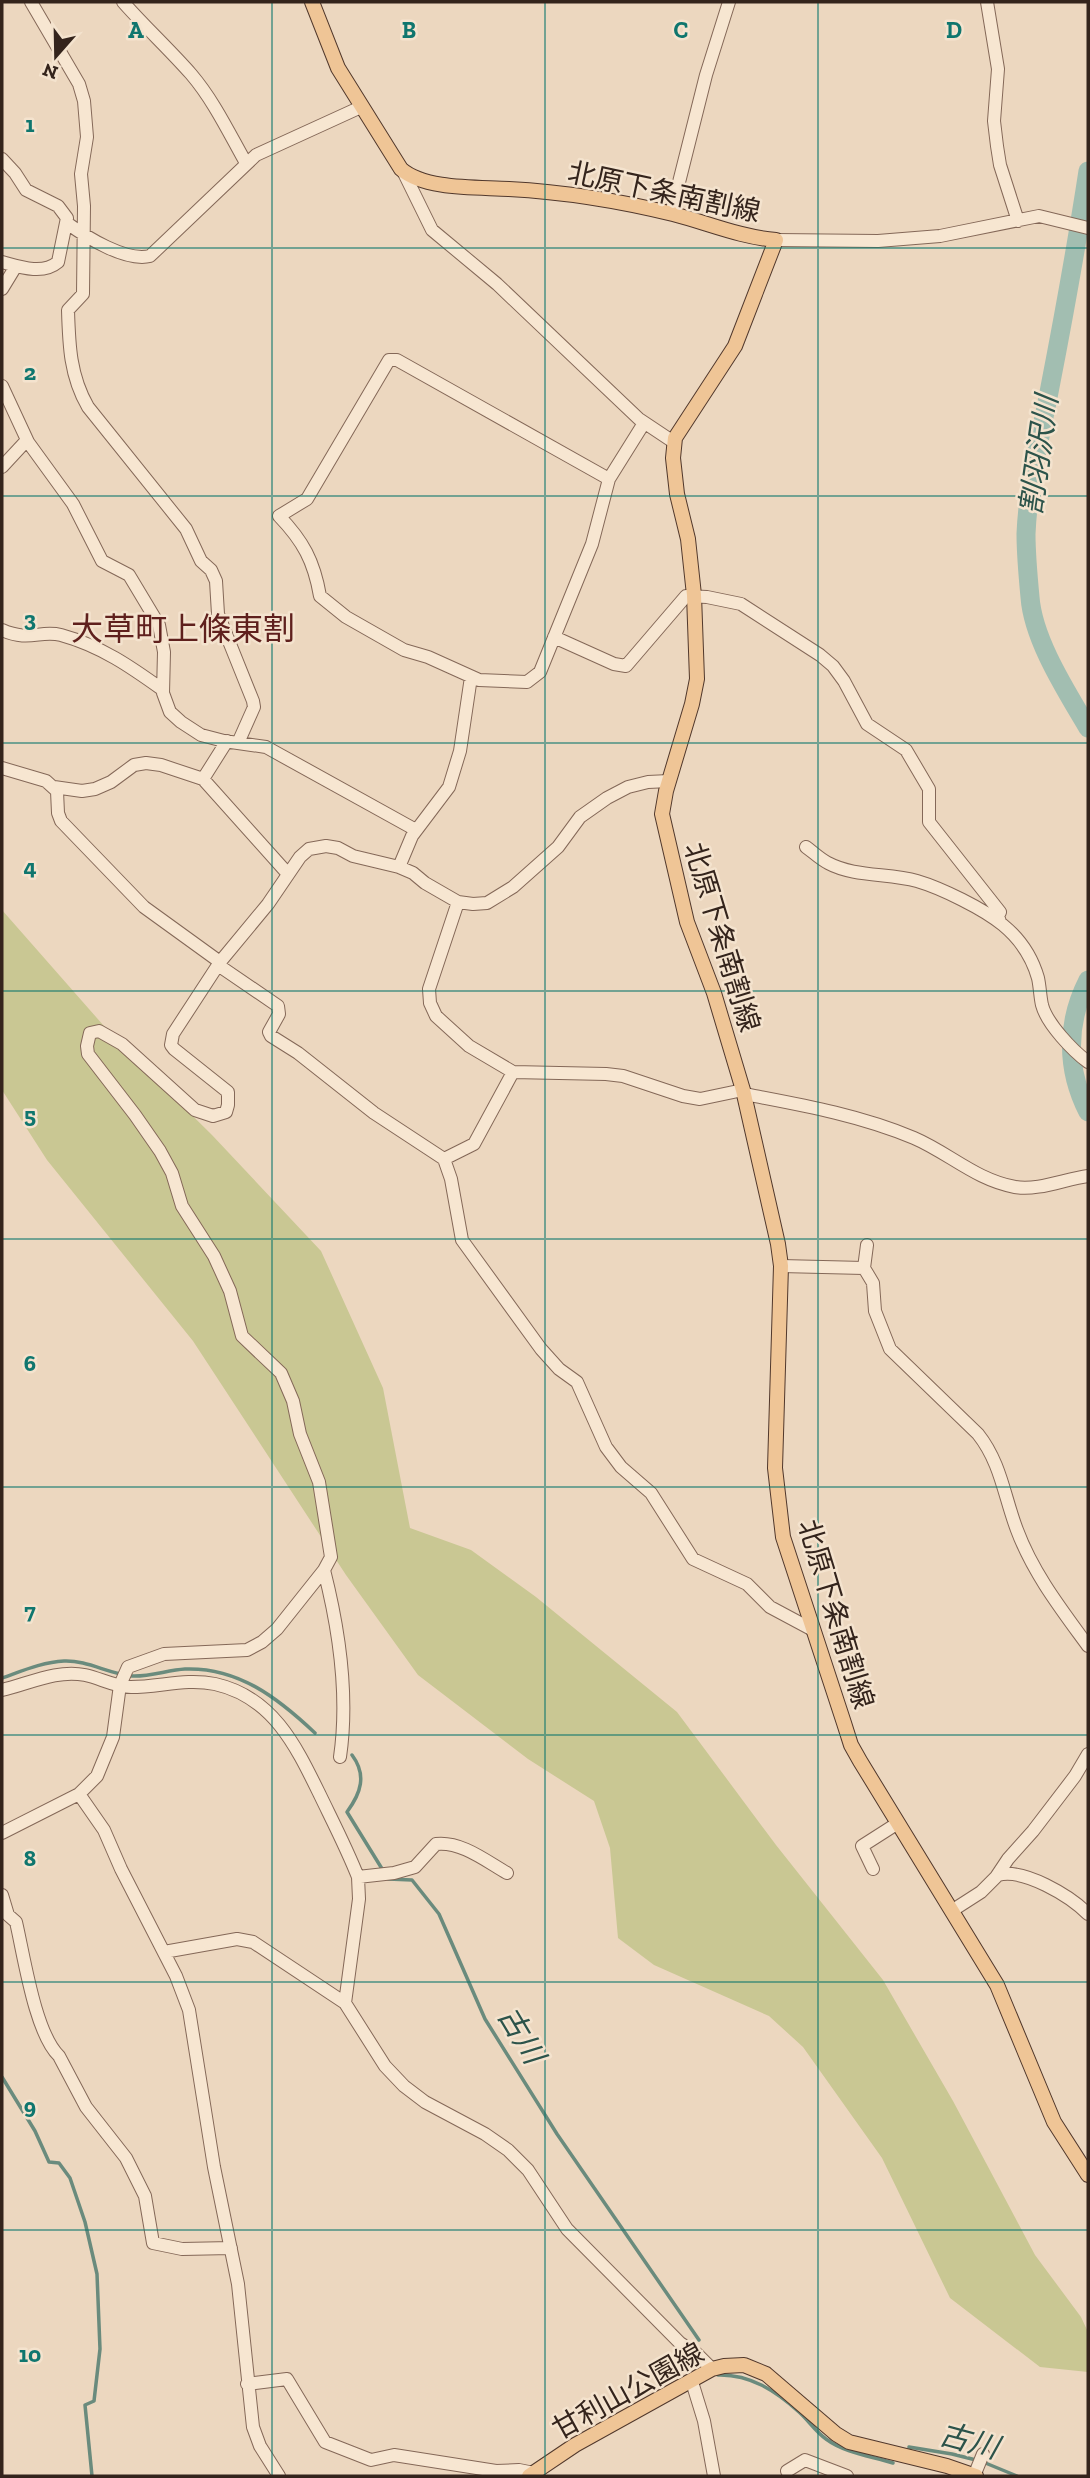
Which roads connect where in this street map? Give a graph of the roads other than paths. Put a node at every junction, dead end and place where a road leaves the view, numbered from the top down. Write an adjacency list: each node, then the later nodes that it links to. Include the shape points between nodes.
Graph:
1 (31, 2): 14 (street, via 79,84 84,101)
2 (123, 2): 8 (street, via 214,104)
3 (312, 2): 6 (main road, via 338,68)
4 (729, 2): 10 (street)
5 (987, 2): 11 (street, via 998,69 996,146)
6 (361, 107): 8 (street); 9 (main road)
7 (2, 159): 12 (street, via 26,190 61,209)
8 (246, 163): 14 (street, via 150,256 138,257)
9 (401, 169): 10 (main road, 北原下条南割線, via 423,181 535,190); 20 (street, via 432,230 497,284)
10 (671, 214): 15 (main road, 北原下条南割線, via 736,235)
11 (1018, 220): 13 (street, via 1040,216); 15 (street, via 940,236)
12 (67, 223): 14 (street); 17 (street, via 58,262 45,269)
13 (1086, 227)
14 (84, 235): 30 (street, via 83,294 68,310 69,353 77,387 110,436 186,529 216,581 218,614 254,708)
15 (776, 240): 22 (main road, 北原下条南割線, via 735,346)
16 (2, 262): 17 (street)
17 (16, 266): 18 (street)
18 (2, 289)
19 (2, 386): 21 (street)
20 (644, 423): 22 (street); 24 (street)
21 (27, 440): 23 (street); 29 (street, via 73,504 102,561 129,575 153,613 164,652)
22 (675, 443): 25 (main road, 北原下条南割線, via 677,494)
23 (2, 467)
24 (609, 479): 27 (street, via 592,544); 28 (street, via 397,360 389,360 307,499 279,516 300,539 320,596 330,606 382,639)
25 (694, 595): 27 (street, via 686,596 626,666); 33 (main road, 北原下条南割線, via 697,679); 40 (street, via 740,604 833,666 867,724 906,750 929,789 929,822 1000,912)
26 (2, 629): 29 (street, via 26,637 58,634 91,646 118,658)
27 (554, 637): 28 (street, via 540,672 527,682)
28 (471, 677): 35 (street, via 453,776)
29 (163, 691): 30 (street, via 170,712 181,722 201,734)
30 (232, 742): 32 (street); 35 (street, via 267,747)
31 (2, 768): 34 (street)
32 (203, 779): 34 (street, via 146,763 134,765 95,789); 38 (street)
33 (669, 781): 39 (street, via 628,787 607,798 580,817 558,847 499,898 488,903); 44 (main road, 北原下条南割線, via 662,814 678,886)
34 (54, 787): 41 (street, via 61,821 144,907)
35 (416, 830): 37 (street)
36 (806, 847): 40 (street, via 842,869 917,881 944,891)
37 (399, 867): 38 (street, via 326,846 309,849); 39 (street)
38 (288, 873): 41 (street)
39 (458, 902): 43 (street, via 431,976 430,1003 436,1016 469,1046)
40 (1000, 922): 42 (street, via 1027,952 1038,978 1042,1007 1063,1040)
41 (219, 964): 45 (street, via 278,1006 271,1037); 50 (street, via 173,1034 171,1045 228,1092 226,1111 212,1116 195,1110 122,1044 99,1031 90,1033 87,1046 92,1062 135,1115 172,1173 182,1206 230,1291 242,1336 281,1373 319,1482 331,1556)
42 (1088, 1062)
43 (513, 1072): 44 (street, via 623,1076 700,1099); 45 (street, via 474,1144)
44 (743, 1092): 46 (street, via 864,1119 917,1139 1000,1184 1038,1186); 48 (main road, 北原下条南割線)
45 (444, 1160): 51 (street, via 452,1179 462,1240 541,1349 577,1382 606,1447 651,1493 693,1559 747,1584 770,1607)
46 (1088, 1175)
47 (867, 1245): 49 (street)
48 (781, 1266): 49 (street); 51 (main road, 北原下条南割線, via 775,1468 783,1537)
49 (864, 1268): 52 (street, via 873,1283 875,1311 890,1349 989,1448 1028,1557)
50 (324, 1570): 53 (street, via 262,1642 247,1650 164,1654); 56 (street, via 342,1687)
51 (813, 1630): 58 (main road, 北原下条南割線, via 851,1745)
52 (1088, 1646)
53 (123, 1678): 54 (street, via 75,1674); 57 (street, via 107,1757); 63 (street, via 129,1687 197,1681 228,1688 262,1705 295,1744)
54 (2, 1690)
55 (1088, 1754): 62 (street)
56 (340, 1757)
57 (79, 1794): 59 (street); 67 (street, via 104,1830)
58 (898, 1823): 60 (street, via 862,1846); 65 (main road, 北原下条南割線)
59 (2, 1833)
60 (873, 1869)
61 (507, 1873): 63 (street, via 446,1843 436,1844 415,1867)
62 (998, 1875): 65 (street); 66 (street, via 1013,1873 1032,1880)
63 (358, 1877): 68 (street)
64 (2, 1895): 70 (street, via 8,1915 16,1922 40,2021 86,2107 126,2158 145,2196 153,2243 183,2249)
65 (953, 1910): 69 (main road, 北原下条南割線, via 997,1985 1054,2122)
66 (1088, 1914)
67 (164, 1952): 68 (street, via 237,1939 253,1942); 70 (street, via 189,2010)
68 (345, 2003): 71 (street, via 404,2086 508,2150 528,2170 567,2230)
69 (1088, 2175)
70 (231, 2248): 73 (street)
71 (712, 2369): 72 (main road, 甘利山公園線); 77 (main road, 甘利山公園線, via 757,2368 849,2442)
72 (692, 2382): 78 (main road, 甘利山公園線, via 575,2445); 80 (street)
73 (247, 2384): 78 (street, via 287,2379 325,2442 370,2460 394,2455); 79 (street, via 253,2427)
74 (983, 2454): 77 (street)
75 (787, 2471): 76 (street, via 805,2460)
76 (822, 2472): 81 (street)
77 (976, 2473)
78 (532, 2474)
79 (279, 2476)
80 (714, 2476)
81 (847, 2476)

